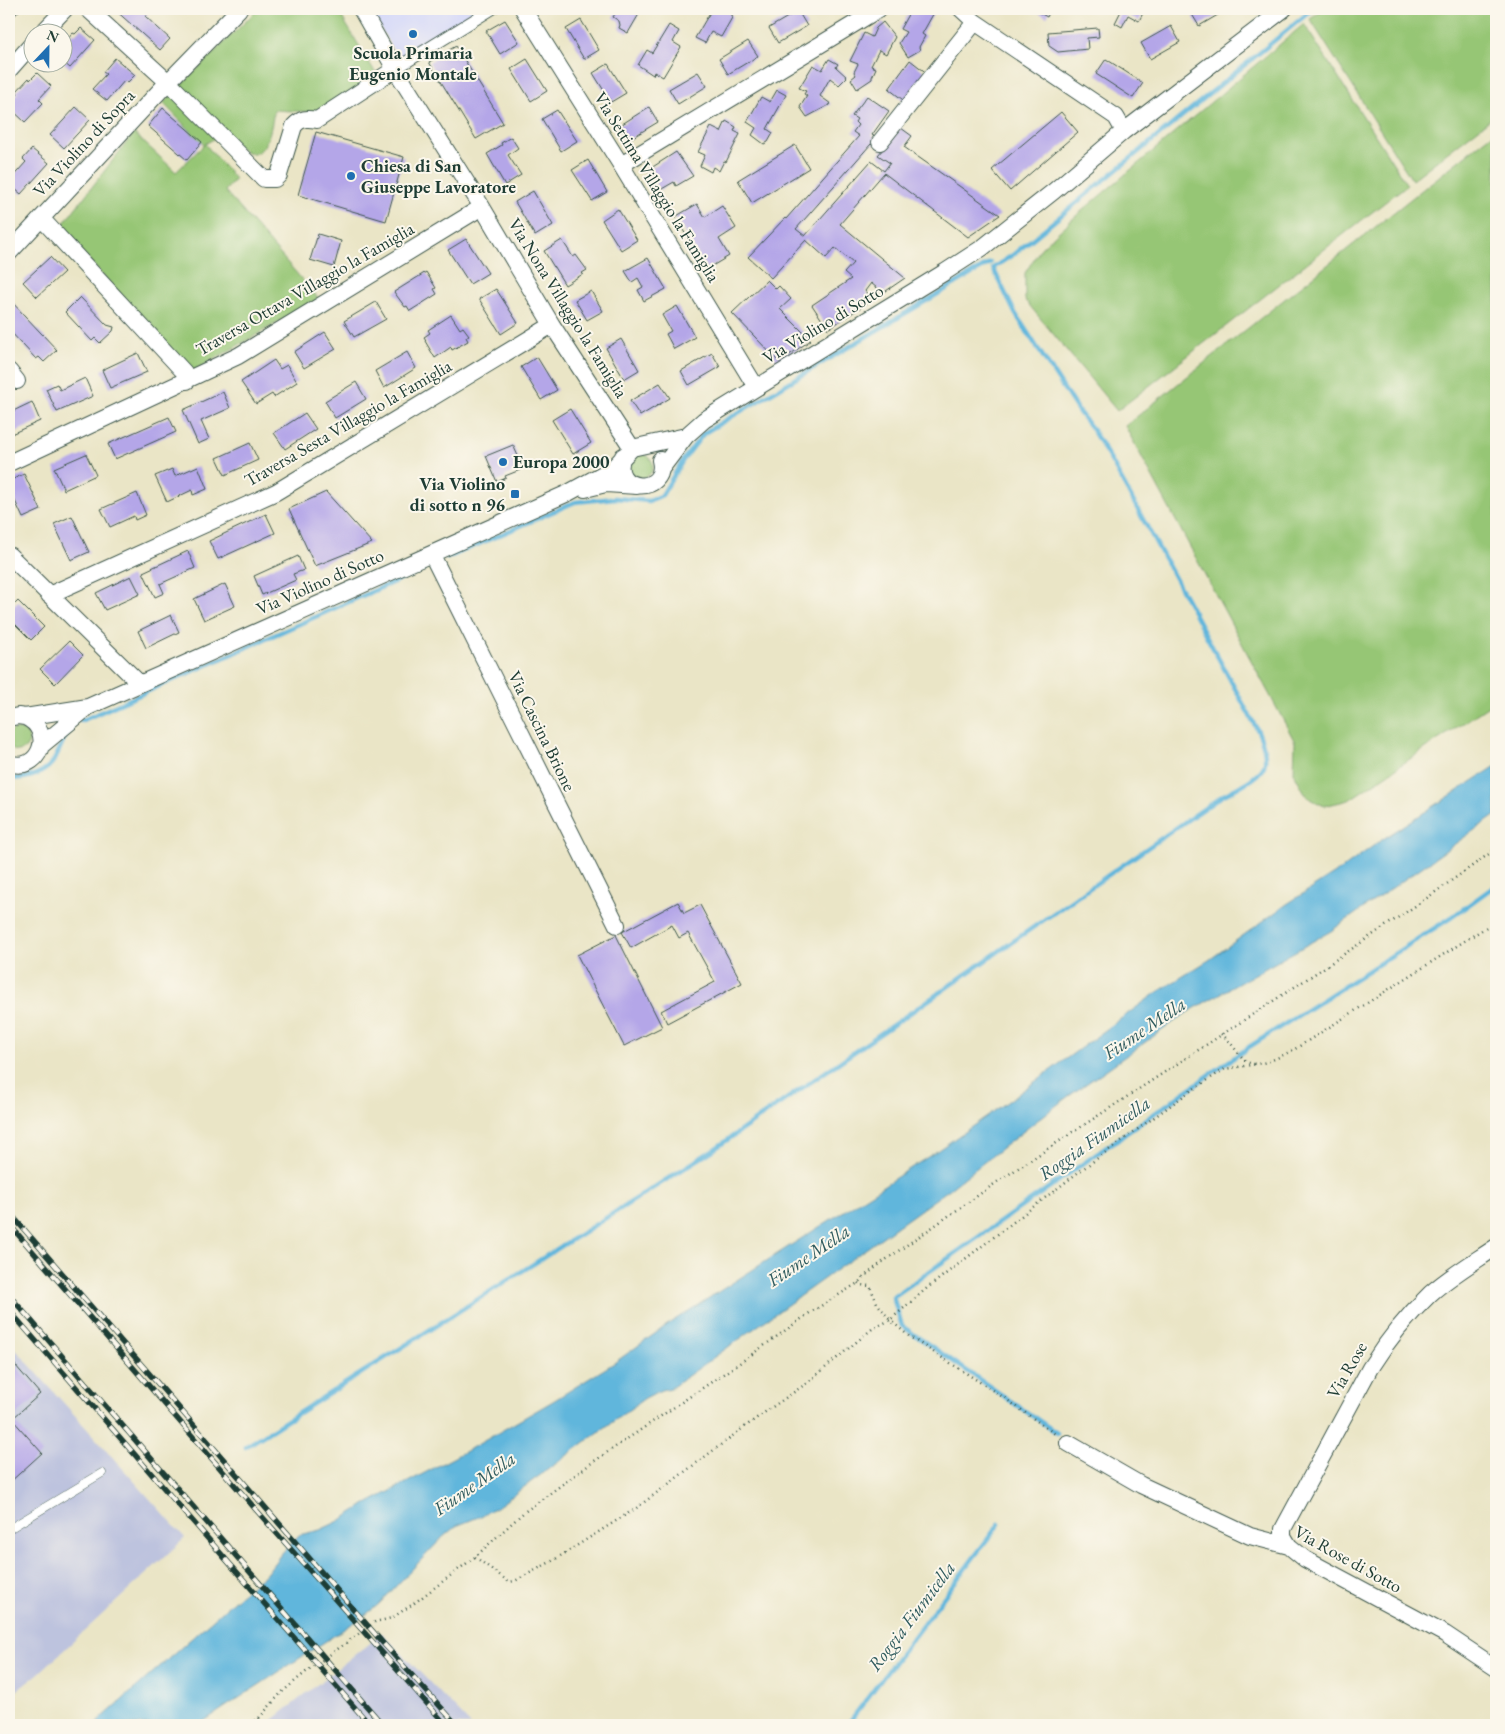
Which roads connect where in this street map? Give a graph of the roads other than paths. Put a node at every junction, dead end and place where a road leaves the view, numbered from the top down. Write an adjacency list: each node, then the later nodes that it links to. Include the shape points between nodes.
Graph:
1 (65, 9): 10 (street)
2 (239, 9): 15 (street)
3 (361, 9): 13 (street, Via Nona Villaggio la Famiglia)
4 (492, 9): 13 (street)
5 (523, 9): 18 (street, Via Settima Villaggio la Famiglia)
6 (878, 9): 18 (street)
7 (962, 9): 11 (street)
8 (1284, 9): 16 (street, Via Violino di Sotto)
9 (92, 10): 15 (street)
10 (53, 22)
11 (975, 22): 16 (street, via 1116,117); 17 (street)
12 (22, 55): 14 (street)
13 (395, 69): 15 (street, via 317,120 307,118 299,121 294,126 275,179 264,179); 19 (street, Via Nona Villaggio la Famiglia)
14 (9, 70)
15 (168, 82): 20 (street, Via Violino di Sopra)
16 (1124, 130): 24 (street, Via Violino di Sotto, via 982,248)
17 (880, 142)
18 (621, 166): 24 (street, Via Settima Villaggio la Famiglia)
19 (482, 207): 22 (street, Via Nona Villaggio la Famiglia); 23 (street, Traversa Ottava Villaggio la Famiglia, via 238,356)
20 (41, 218): 21 (street, Via Violino di Sopra); 23 (street, via 184,372)
21 (9, 253)
22 (552, 325): 26 (street, Via Nona Villaggio la Famiglia); 33 (street, Traversa Sesta Villaggio la Famiglia, via 276,492)
23 (187, 381): 27 (street, Traversa Ottava Villaggio la Famiglia)
24 (756, 388): 25 (street, Via Violino di Sotto, via 704,420)
25 (686, 436): 26 (street, Via Violino di Sotto); 28 (street, Via Violino di Sotto)
26 (633, 450): 28 (street, via 655,451); 29 (street, via 621,462 622,474); 30 (street, Via Violino di Sotto, via 612,469)
27 (9, 463)
28 (661, 469): 29 (street, Via Violino di Sotto, via 650,484)
29 (637, 486): 30 (street, Via Violino di Sotto, via 606,484)
30 (568, 492): 31 (street, Via Violino di Sotto)
31 (432, 554): 34 (street, Via Violino di Sotto); 39 (street, Via Cascina Brione)
32 (9, 555): 33 (street)
33 (49, 595): 34 (street)
34 (139, 683): 35 (street, Via Violino di Sotto)
35 (88, 707): 36 (street, Via Violino di Sotto); 37 (street, Via Violino di Sotto)
36 (15, 716): 37 (street, Via Violino di Sotto, via 36,724)
37 (42, 745): 38 (street, Via Violino di Sotto, via 28,763)
38 (9, 763)
39 (617, 925)
40 (1496, 1247): 44 (street, Via Rose, via 1431,1293 1385,1344 1283,1529)
41 (1068, 1443): 44 (street, Via Rose di Sotto, via 1149,1489 1250,1536)
42 (102, 1472): 43 (lane)
43 (9, 1529)
44 (1289, 1546): 45 (street, Via Rose di Sotto, via 1305,1559 1444,1634)
45 (1496, 1668)

